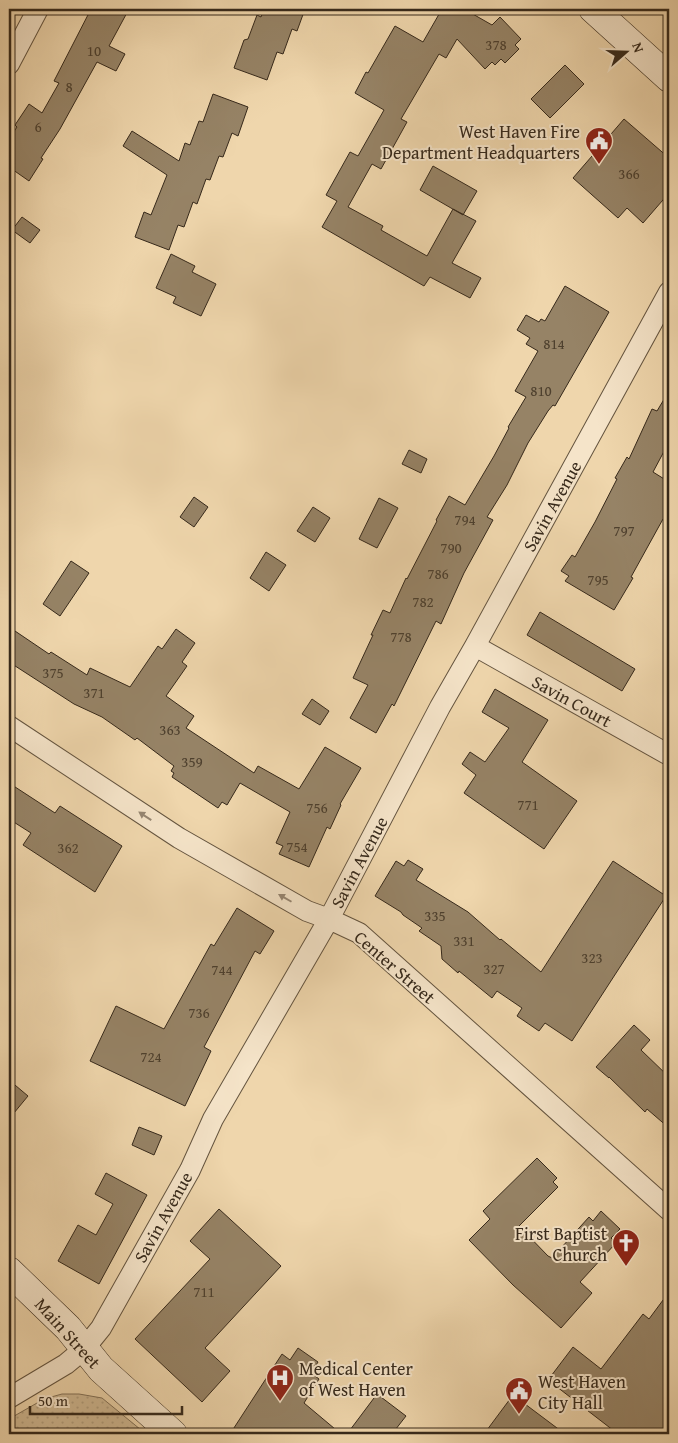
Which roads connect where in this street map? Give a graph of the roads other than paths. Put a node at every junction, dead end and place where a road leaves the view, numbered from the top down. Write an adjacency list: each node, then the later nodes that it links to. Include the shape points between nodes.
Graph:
1 (38, 9): 3 (street)
2 (594, 9): 4 (main road)
3 (9, 64)
4 (669, 78)
5 (669, 292): 6 (street, Savin Avenue)
6 (475, 646): 8 (street, Savin Court); 9 (street, Savin Avenue)
7 (9, 726): 9 (street, Center Street, one-way to 7, via 307,911 179,838)
8 (669, 756)
9 (329, 919): 10 (street, Center Street, via 359,933); 12 (street, Savin Avenue, via 213,1120 190,1170 101,1328)
10 (669, 1210)
11 (9, 1271): 12 (main road, Main Street)
12 (84, 1348): 13 (street, Savin Avenue, via 66,1364); 14 (main road, Main Street, via 101,1369)
13 (9, 1398)
14 (173, 1434)

